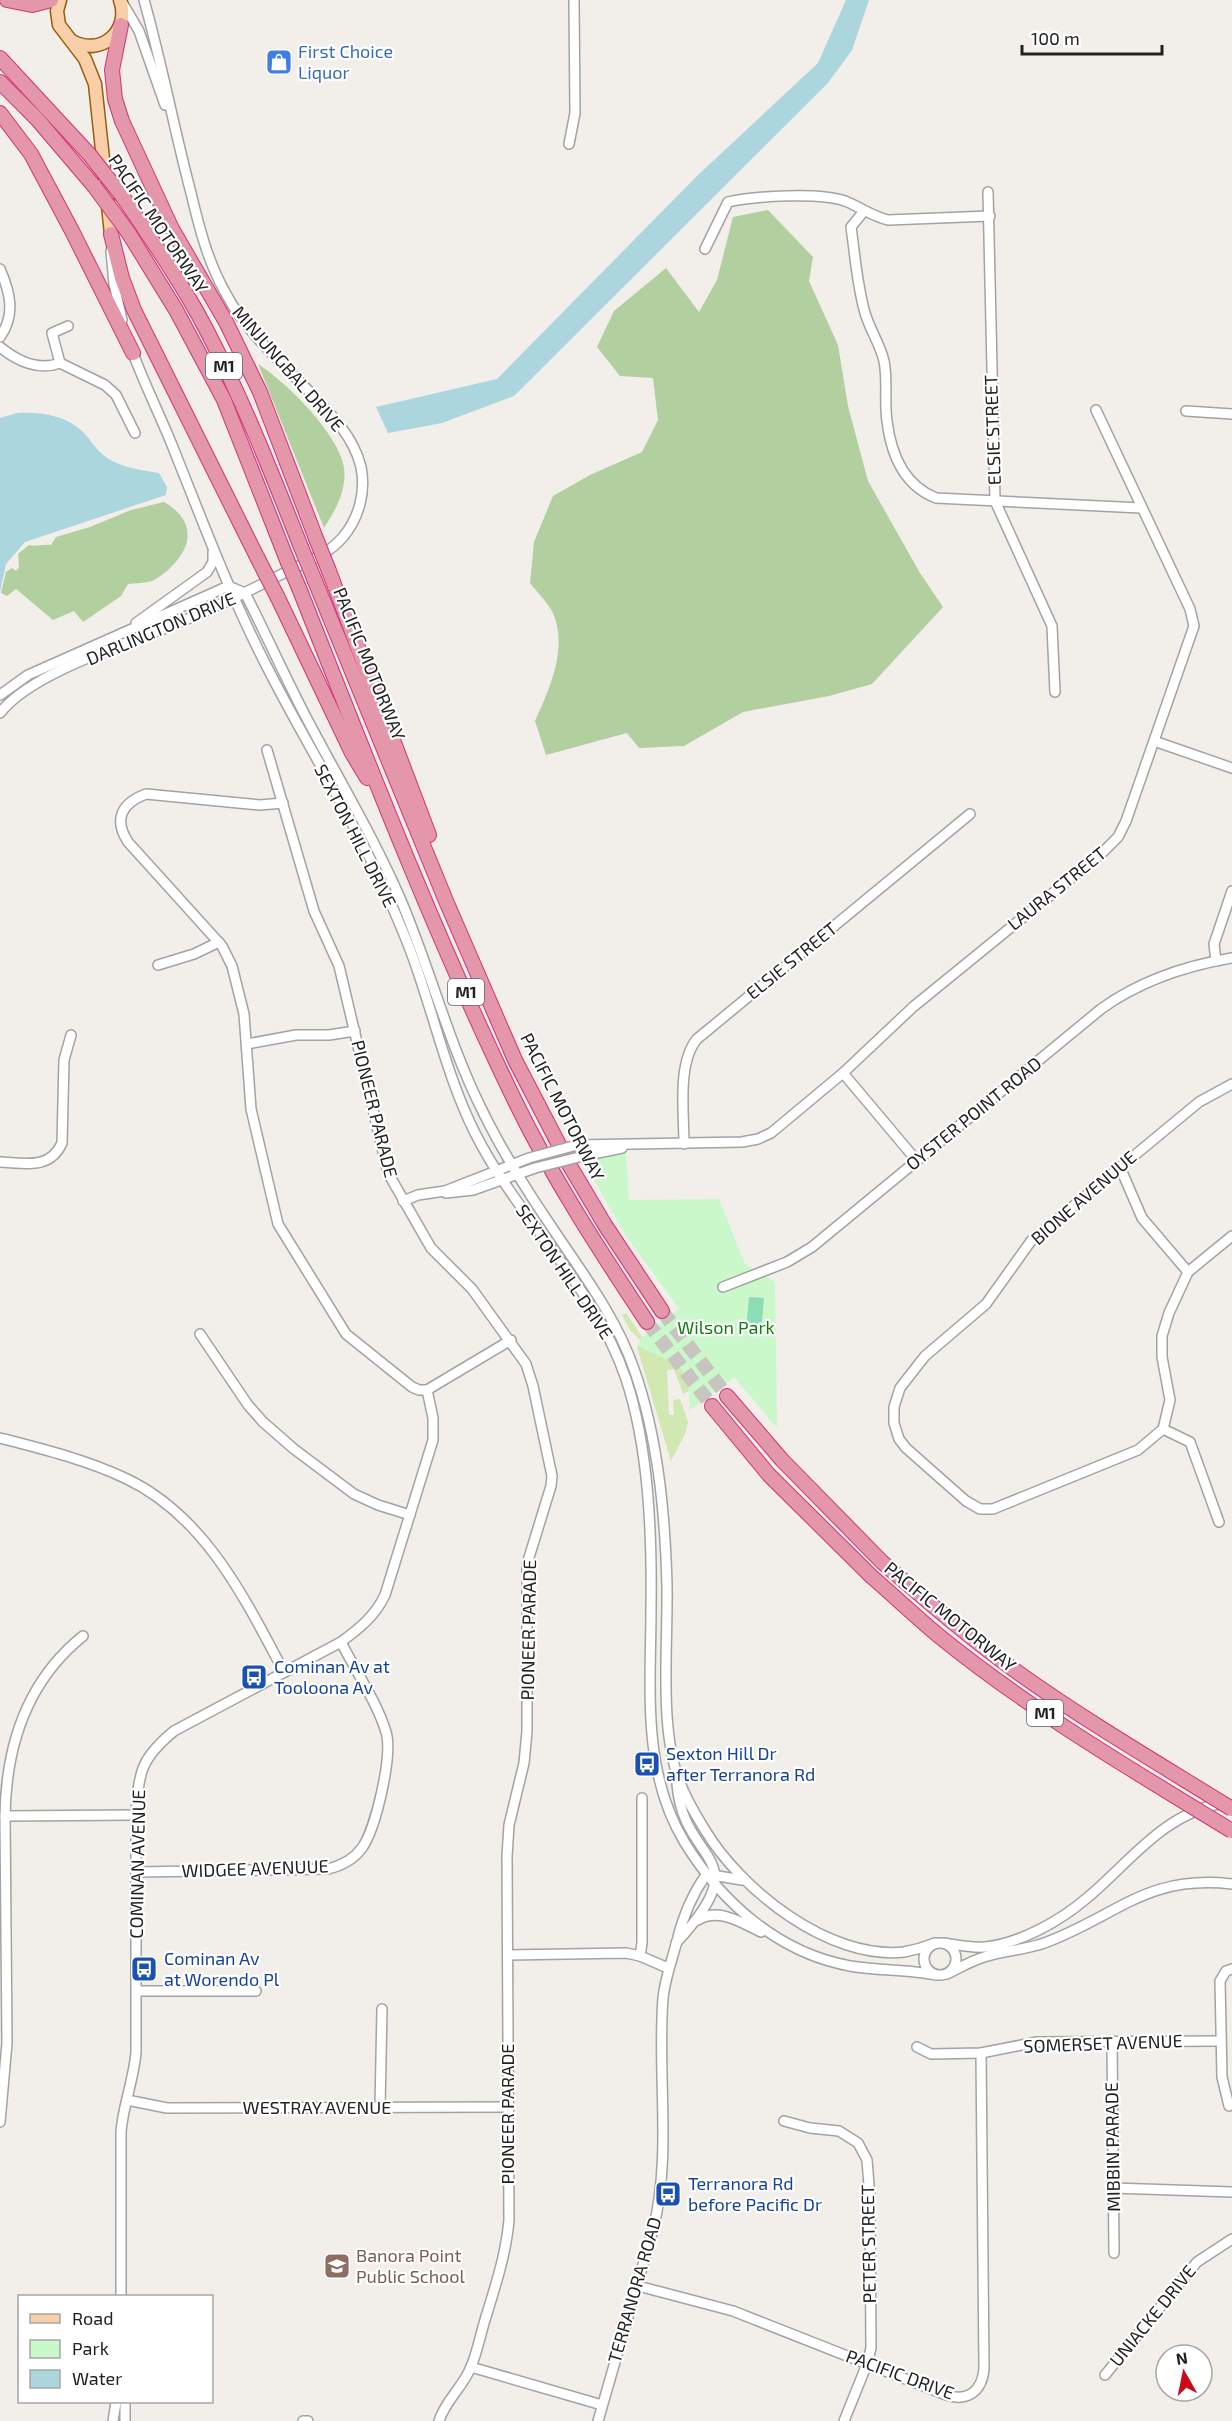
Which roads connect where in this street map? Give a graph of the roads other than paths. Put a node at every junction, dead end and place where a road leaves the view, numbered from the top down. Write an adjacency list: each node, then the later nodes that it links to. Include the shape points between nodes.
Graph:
1 (7, 0): 2 (highway, via 29,5)
2 (51, 0)
3 (60, 0): 8 (main road, via 57,20)
4 (120, 0): 7 (main road); 12 (street, MINJUNGBAL DRIVE, via 139,31)
5 (144, 0): 12 (street, MINJUNGBAL DRIVE, via 162,66)
6 (574, 0): 13 (street, via 575,113)
7 (121, 25): 8 (main road, via 113,37 97,46 82,46); 46 (highway, bridge, via 112,70 122,121 172,229 226,322 260,392 444,876)
8 (66, 37): 17 (main road, via 88,64 95,84)
9 (0, 58): 46 (highway, PACIFIC MOTORWAY / M1, bridge, via 123,197 205,327 241,400)
10 (0, 82): 43 (highway, PACIFIC MOTORWAY / M1, bridge, via 94,186 177,310 224,400)
11 (0, 113): 23 (highway, via 31,154)
12 (172, 124): 33 (street, MINJUNGBAL DRIVE, via 208,253 230,302 249,329 338,423 361,467 359,507 343,537 326,552)
13 (569, 144)
14 (988, 192): 16 (street, ELSIE STREET)
15 (864, 212): 16 (street, via 888,220); 18 (street, via 844,200 828,198 756,196 728,202); 29 (street, via 851,227 861,300 886,371 886,420 895,459 922,492 936,498)
16 (990, 216): 29 (street, ELSIE STREET)
17 (111, 234): 23 (street, SEXTON HILL DRIVE, via 116,297); 43 (highway, bridge, via 134,310 352,753)
18 (705, 249)
19 (0, 269): 21 (street, via 10,301 8,323)
20 (68, 326): 24 (street, via 52,333)
21 (0, 338)
22 (0, 347): 24 (street, via 33,365 50,367)
23 (133, 353): 31 (street, SEXTON HILL DRIVE)
24 (60, 363): 28 (street, via 116,395)
25 (1096, 410): 30 (street, LAURA STREET)
26 (1186, 411): 27 (street)
27 (1232, 414)
28 (135, 433)
29 (995, 501): 30 (street); 36 (street, ELSIE STREET, via 1052,626)
30 (1141, 508): 39 (street, LAURA STREET, via 1190,609 1194,626)
31 (212, 545): 32 (street, SEXTON HILL DRIVE); 35 (street, via 214,559 207,572)
32 (228, 586): 33 (street, DARLINGTON DRIVE); 34 (street, SEXTON HILL DRIVE); 35 (street, DARLINGTON DRIVE)
33 (245, 593): 34 (street, DARLINGTON DRIVE); 60 (street, SEXTON HILL DRIVE, via 386,868 415,935 464,1072)
34 (234, 599): 38 (street, DARLINGTON DRIVE, via 28,687); 62 (street, SEXTON HILL DRIVE, via 376,870 416,966 465,1111)
35 (130, 628): 37 (street, DARLINGTON DRIVE, via 28,675)
36 (1055, 692)
37 (0, 695)
38 (0, 713)
39 (1154, 741): 41 (street); 54 (street, LAURA STREET, via 1126,820 1111,846 913,1007)
40 (267, 750): 42 (street, PIONEER PARADE)
41 (1232, 768)
42 (283, 803): 47 (street, via 257,805 146,794 124,807 120,822 123,835); 51 (street, PIONEER PARADE, via 314,911 339,966)
43 (387, 810): 71 (highway, PACIFIC MOTORWAY / M1, via 516,1102 590,1234)
44 (970, 814): 56 (street, ELSIE STREET, via 697,1039 686,1058)
45 (1232, 891): 49 (street, via 1214,944)
46 (446, 901): 70 (highway, PACIFIC MOTORWAY / M1, via 515,1060 551,1130 605,1225)
47 (219, 942): 50 (street); 53 (street, via 228,954 234,974)
48 (1232, 958): 49 (street, OYSTER POINT ROAD)
49 (1216, 961): 58 (street, OYSTER POINT ROAD, via 1158,977 1122,994)
50 (158, 965)
51 (355, 1031): 53 (street, via 296,1035); 66 (street, PIONEER PARADE, via 388,1173)
52 (71, 1035): 59 (street, via 64,1060 62,1143 57,1154 35,1163)
53 (247, 1044): 74 (street, via 253,1125 283,1235 346,1334 412,1387)
54 (843, 1073): 56 (street, LAURA STREET, via 758,1139); 58 (street)
55 (1232, 1084): 61 (street, BIONE AVENUUE, via 1198,1102)
56 (684, 1144): 57 (street, LAURA STREET)
57 (642, 1145): 60 (street, LAURA STREET, bridge, via 577,1145); 63 (street, LAURA STREET, bridge)
58 (917, 1161): 69 (street, OYSTER POINT ROAD, via 813,1247 787,1262)
59 (0, 1162)
60 (512, 1164): 62 (street, LAURA STREET); 63 (street, SEXTON HILL DRIVE)
61 (1120, 1167): 68 (street, via 1142,1218); 77 (street, BIONE AVENUUE, via 1032,1241 986,1304 925,1356 897,1395 894,1424 906,1448 980,1509 993,1509 1138,1450)
62 (495, 1169): 64 (street, SEXTON HILL DRIVE); 65 (street, LAURA STREET)
63 (517, 1174): 64 (street, LAURA STREET); 84 (street, SEXTON HILL DRIVE, via 612,1317 641,1392 664,1520 668,1722)
64 (502, 1180): 65 (street, LAURA STREET, via 465,1192); 92 (street, SEXTON HILL DRIVE, via 591,1305 612,1344 630,1391 650,1526 652,1748 660,1787 674,1822)
65 (435, 1193): 66 (street)
66 (403, 1201): 73 (street, PIONEER PARADE, via 431,1248 472,1289)
67 (1232, 1236): 68 (street)
68 (1188, 1272): 77 (street, via 1168,1313 1162,1336 1170,1400)
69 (723, 1287)
70 (662, 1311)
71 (647, 1322)
72 (200, 1334): 79 (street, via 249,1405 294,1449 354,1494)
73 (511, 1340): 74 (street); 99 (street, PIONEER PARADE, via 530,1372 552,1476 527,1564 527,1731 524,1764 509,1825)
74 (427, 1390): 79 (street, COMINAN AVENUE, via 433,1440)
75 (727, 1396): 87 (highway, PACIFIC MOTORWAY / M1, bridge, via 789,1467 882,1562 954,1623 1019,1674)
76 (712, 1406): 90 (highway, PACIFIC MOTORWAY / M1, bridge, via 769,1475 871,1576 939,1636 1089,1743)
77 (1163, 1429): 80 (street, via 1190,1442)
78 (0, 1438): 83 (street, via 100,1467 164,1503 212,1550 242,1593)
79 (410, 1515): 82 (street, COMINAN AVENUE, via 378,1609)
80 (1219, 1522)
81 (83, 1636): 89 (street, via 41,1679 20,1724 10,1763)
82 (341, 1642): 83 (street, COMINAN AVENUE); 91 (street, WIDGEE AVENUUE, via 383,1723 388,1744 386,1774 362,1848 349,1860 328,1869)
83 (284, 1672): 88 (street, COMINAN AVENUE, via 187,1724 152,1750 140,1776)
84 (676, 1773): 92 (street, via 681,1804 714,1865); 93 (street, SEXTON HILL DRIVE, via 707,1833)
85 (642, 1798): 100 (street)
86 (1232, 1802): 98 (street, SEXTON HILL DRIVE, via 1206,1806 1173,1821 1087,1898 1036,1930 984,1947)
87 (1232, 1809)
88 (136, 1815): 89 (street); 91 (street, COMINAN AVENUE)
89 (5, 1816): 116 (street, via 7,2043)
90 (1232, 1831)
91 (136, 1872): 104 (street, COMINAN AVENUE)
92 (713, 1879): 93 (street); 95 (street, TERRANORA ROAD); 96 (street, SEXTON HILL DRIVE, via 760,1927); 97 (street, TERRANORA ROAD, via 685,1910)
93 (746, 1881): 98 (street, SEXTON HILL DRIVE, via 795,1921 853,1946 902,1952)
94 (1232, 1884): 103 (street, via 1191,1883 1142,1894 1049,1941 984,1957)
95 (696, 1922): 96 (street, via 707,1915 722,1916); 97 (street, TERRANORA ROAD)
96 (782, 1941): 103 (street, SEXTON HILL DRIVE, via 828,1961)
97 (676, 1943): 101 (street, TERRANORA ROAD)
98 (940, 1943): 103 (street, via 953,1948 957,1957 954,1967); 103 (street, via 927,1949 924,1958 927,1968)
99 (508, 1954): 100 (street); 114 (street, PIONEER PARADE)
100 (640, 1956): 101 (street)
101 (668, 1968): 121 (street, TERRANORA ROAD, via 662,2019 660,2193)
102 (1232, 1969): 107 (street, via 1220,1981)
103 (942, 1974)
104 (137, 1991): 105 (street); 111 (street, COMINAN AVENUE, via 136,2060)
105 (256, 1991)
106 (382, 2009): 113 (street)
107 (1220, 2041): 108 (street, SOMERSET AVENUE); 112 (street)
108 (1112, 2042): 110 (street, SOMERSET AVENUE, via 1038,2042); 117 (street, MIBBIN PARADE)
109 (917, 2047): 110 (street, SOMERSET AVENUE, via 931,2054)
110 (981, 2053): 123 (street, PACIFIC DRIVE, via 982,2382 972,2394 955,2398)
111 (127, 2100): 113 (street, WESTRAY AVENUE, via 167,2108); 122 (street, COMINAN AVENUE, via 120,2141)
112 (1229, 2106)
113 (380, 2107): 114 (street, WESTRAY AVENUE)
114 (508, 2107): 124 (street, PIONEER PARADE, via 508,2237)
115 (784, 2121): 123 (street, PETER STREET, via 838,2131 858,2143 867,2160 871,2341)
116 (0, 2122)
117 (1113, 2188): 118 (street); 120 (street, MIBBIN PARADE)
118 (1232, 2192)
119 (1232, 2238): 125 (street, UNIACKE DRIVE, via 1197,2262)
120 (1114, 2253)
121 (638, 2286): 123 (street, PACIFIC DRIVE, via 733,2311); 128 (street, TERRANORA ROAD)
122 (121, 2295)
123 (867, 2364): 135 (street, PETER STREET)
124 (471, 2367): 128 (street); 133 (street, PIONEER PARADE)
125 (1106, 2375)
126 (116, 2403): 129 (street)
127 (124, 2403): 130 (street)
128 (602, 2405): 134 (street, TERRANORA ROAD)
129 (113, 2421)
130 (125, 2421)
131 (303, 2421): 132 (street)
132 (308, 2421)
133 (439, 2421)
134 (598, 2421)
135 (844, 2421)

